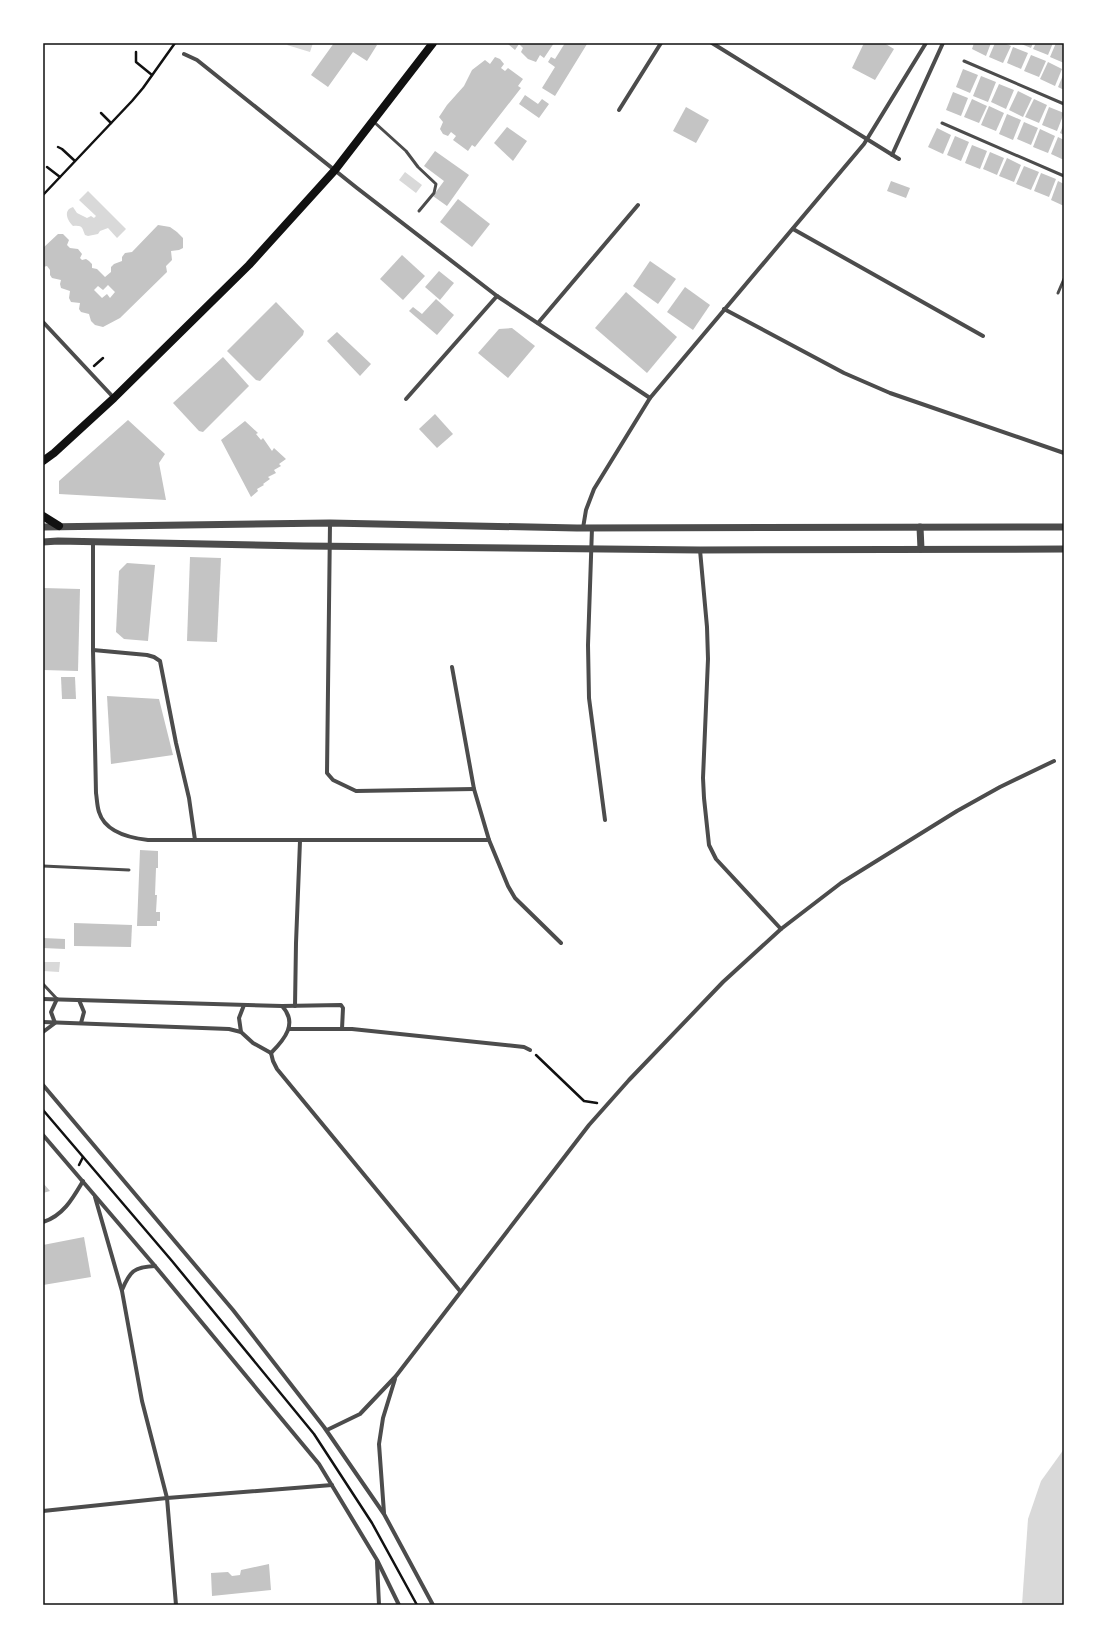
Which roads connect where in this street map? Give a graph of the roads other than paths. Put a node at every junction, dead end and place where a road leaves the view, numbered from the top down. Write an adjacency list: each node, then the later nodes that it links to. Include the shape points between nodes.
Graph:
1 (433, 43): 10 (main road)
2 (661, 43): 9 (street)
3 (712, 43): 12 (street)
4 (926, 43): 12 (street)
5 (943, 43): 13 (street)
6 (184, 54): 15 (street, via 197,60)
7 (964, 61): 8 (lane)
8 (1064, 104)
9 (619, 110)
10 (373, 120): 15 (main road); 18 (lane, via 436,184 434,193)
11 (942, 123): 16 (lane)
12 (867, 140): 13 (street); 19 (street)
13 (892, 155): 14 (street)
14 (899, 159)
15 (335, 170): 22 (street); 27 (main road, via 249,265)
16 (1064, 176)
17 (638, 205): 25 (street)
18 (419, 212)
19 (793, 229): 23 (street); 26 (street)
20 (1064, 279): 21 (lane)
21 (1058, 294)
22 (497, 296): 25 (street); 29 (street)
23 (724, 309): 28 (street); 31 (street, via 844,373 890,393)
24 (43, 322): 27 (street)
25 (538, 323): 28 (street)
26 (983, 336)
27 (114, 398): 30 (main road)
28 (650, 398): 40 (street, via 594,489)
29 (406, 399)
30 (54, 453): 32 (main road); 33 (main road)
31 (1064, 453)
32 (43, 461)
33 (43, 468)
34 (43, 516): 36 (main road)
35 (330, 523): 36 (street); 40 (street); 44 (street)
36 (59, 526): 37 (street)
37 (43, 527)
38 (920, 527): 39 (street); 41 (street); 46 (street)
39 (1064, 527)
40 (583, 528): 41 (street)
41 (592, 528): 45 (street)
42 (93, 541): 43 (street); 44 (street); 49 (street)
43 (43, 542)
44 (330, 545): 45 (street); 52 (street, via 327,773 333,780 356,790)
45 (591, 548): 48 (street); 53 (street, via 589,698)
46 (921, 549): 47 (street); 48 (street)
47 (1064, 549)
48 (700, 550): 59 (street, via 708,627 703,778 709,844 716,859)
49 (93, 650): 54 (street, via 147,655 160,661 189,798); 54 (street, via 96,793 99,813 113,830 136,839)
50 (452, 667): 52 (street)
51 (1054, 761): 59 (street, via 1000,787 899,846 841,883)
52 (474, 789): 56 (street)
53 (605, 820)
54 (194, 840): 55 (street)
55 (300, 840): 56 (street); 67 (street)
56 (489, 840): 60 (street, via 515,898)
57 (43, 866): 58 (lane)
58 (129, 870)
59 (781, 929): 84 (street, via 724,982 609,1102 552,1171)
60 (561, 943)
61 (43, 984): 63 (lane)
62 (43, 999): 63 (street)
63 (57, 999): 64 (street); 69 (street, via 51,1012)
64 (80, 1000): 65 (street); 70 (street, via 84,1012)
65 (244, 1005): 66 (street); 74 (street, via 239,1018)
66 (282, 1006): 67 (street); 72 (street, via 289,1016)
67 (295, 1006): 71 (street, via 342,1005)
68 (43, 1022): 69 (street)
69 (55, 1023): 70 (street); 73 (street)
70 (81, 1023): 74 (street, via 215,1027)
71 (342, 1028): 72 (street); 75 (street, via 524,1047)
72 (289, 1030): 76 (street)
73 (43, 1032)
74 (241, 1032): 76 (street, via 253,1043)
75 (530, 1050)
76 (272, 1053): 84 (street, via 277,1069)
77 (43, 1085): 86 (street, via 233,1310)
78 (43, 1135): 79 (street)
79 (83, 1181): 80 (street); 81 (street, via 58,1216)
80 (95, 1195): 82 (street); 83 (street)
81 (43, 1222)
82 (155, 1266): 83 (street, via 138,1268 127,1278); 87 (street, via 302,1443)
83 (122, 1291): 88 (street, via 142,1401)
84 (460, 1291): 85 (street)
85 (396, 1376): 86 (street, via 360,1414); 90 (street, via 383,1418 379,1444)
86 (327, 1430): 90 (street)
87 (332, 1484): 88 (street); 91 (street)
88 (167, 1498): 89 (street); 92 (street)
89 (43, 1511)
90 (384, 1514): 95 (street)
91 (377, 1560): 93 (street); 94 (street)
92 (176, 1605)
93 (379, 1605)
94 (399, 1605)
95 (433, 1605)

